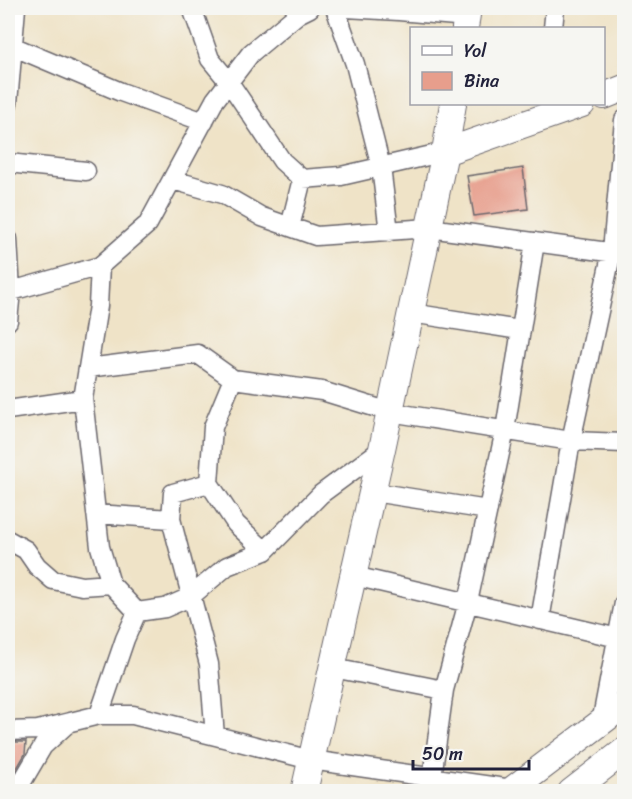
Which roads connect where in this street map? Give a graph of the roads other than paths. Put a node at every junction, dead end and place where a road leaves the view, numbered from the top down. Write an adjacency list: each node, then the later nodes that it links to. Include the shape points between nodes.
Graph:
1 (16, 8): 8 (street)
2 (192, 8): 9 (street, via 210,59)
3 (310, 8): 9 (street, via 251,53)
4 (555, 8): 7 (street)
5 (335, 9): 6 (street); 20 (street, via 355,64)
6 (467, 18)
7 (553, 27)
8 (12, 46): 12 (street); 17 (street)
9 (229, 82): 17 (street); 22 (street, via 282,161)
10 (624, 88): 11 (street)
11 (605, 95)
12 (8, 103)
13 (453, 105): 18 (street)
14 (576, 105): 15 (street)
15 (545, 110): 18 (street)
16 (624, 120): 29 (street)
17 (204, 122): 23 (street)
18 (445, 152): 20 (street); 25 (street)
19 (8, 163): 21 (street)
20 (381, 167): 22 (street); 26 (street)
21 (86, 171)
22 (302, 179): 24 (street)
23 (173, 180): 24 (street, via 222,195); 30 (street, via 148,224)
24 (290, 227): 26 (street, via 316,236)
25 (429, 228): 26 (street); 28 (street); 32 (street)
26 (389, 232)
27 (8, 239): 31 (street)
28 (535, 242): 29 (street); 34 (street)
29 (618, 253): 41 (street)
30 (100, 267): 31 (street); 35 (street)
31 (9, 291): 33 (street)
32 (411, 313): 34 (street); 39 (street)
33 (8, 321)
34 (520, 330): 40 (street)
35 (88, 368): 36 (street, via 198,354); 37 (street)
36 (233, 379): 39 (street, via 322,391); 44 (street, via 213,427)
37 (83, 399): 38 (street); 47 (street)
38 (8, 410)
39 (390, 412): 40 (street); 43 (street)
40 (505, 430): 41 (street); 46 (street)
41 (571, 441): 42 (street); 57 (street)
42 (624, 443)
43 (382, 449): 45 (street); 50 (street, via 321,494)
44 (209, 483): 48 (street, via 172,493); 50 (street, via 236,524)
45 (373, 492): 46 (street); 51 (street)
46 (488, 510): 54 (street)
47 (96, 514): 48 (street); 52 (street, via 100,547)
48 (171, 519): 53 (street)
49 (8, 540): 52 (street, via 26,550 53,580 82,586)
50 (265, 551): 53 (street, via 227,566)
51 (354, 576): 54 (street); 59 (street)
52 (111, 584): 56 (street)
53 (190, 597): 56 (street, via 165,608); 66 (street, via 209,664)
54 (468, 602): 57 (street); 60 (street)
55 (624, 603): 58 (street)
56 (137, 612): 62 (street)
57 (540, 620): 58 (street)
58 (618, 638): 64 (street)
59 (333, 668): 60 (street); 68 (street)
60 (444, 690): 69 (street)
61 (624, 705): 64 (street)
62 (99, 714): 63 (street); 66 (street, via 133,716)
63 (70, 722): 65 (street, via 38,730); 71 (street, via 43,746)
64 (601, 723): 70 (street)
65 (8, 731)
66 (214, 736): 68 (street)
67 (624, 751): 73 (street)
68 (311, 760): 69 (street); 72 (street)
69 (432, 777): 70 (street)
70 (511, 790)
71 (16, 792)
72 (304, 792)
73 (571, 792)

